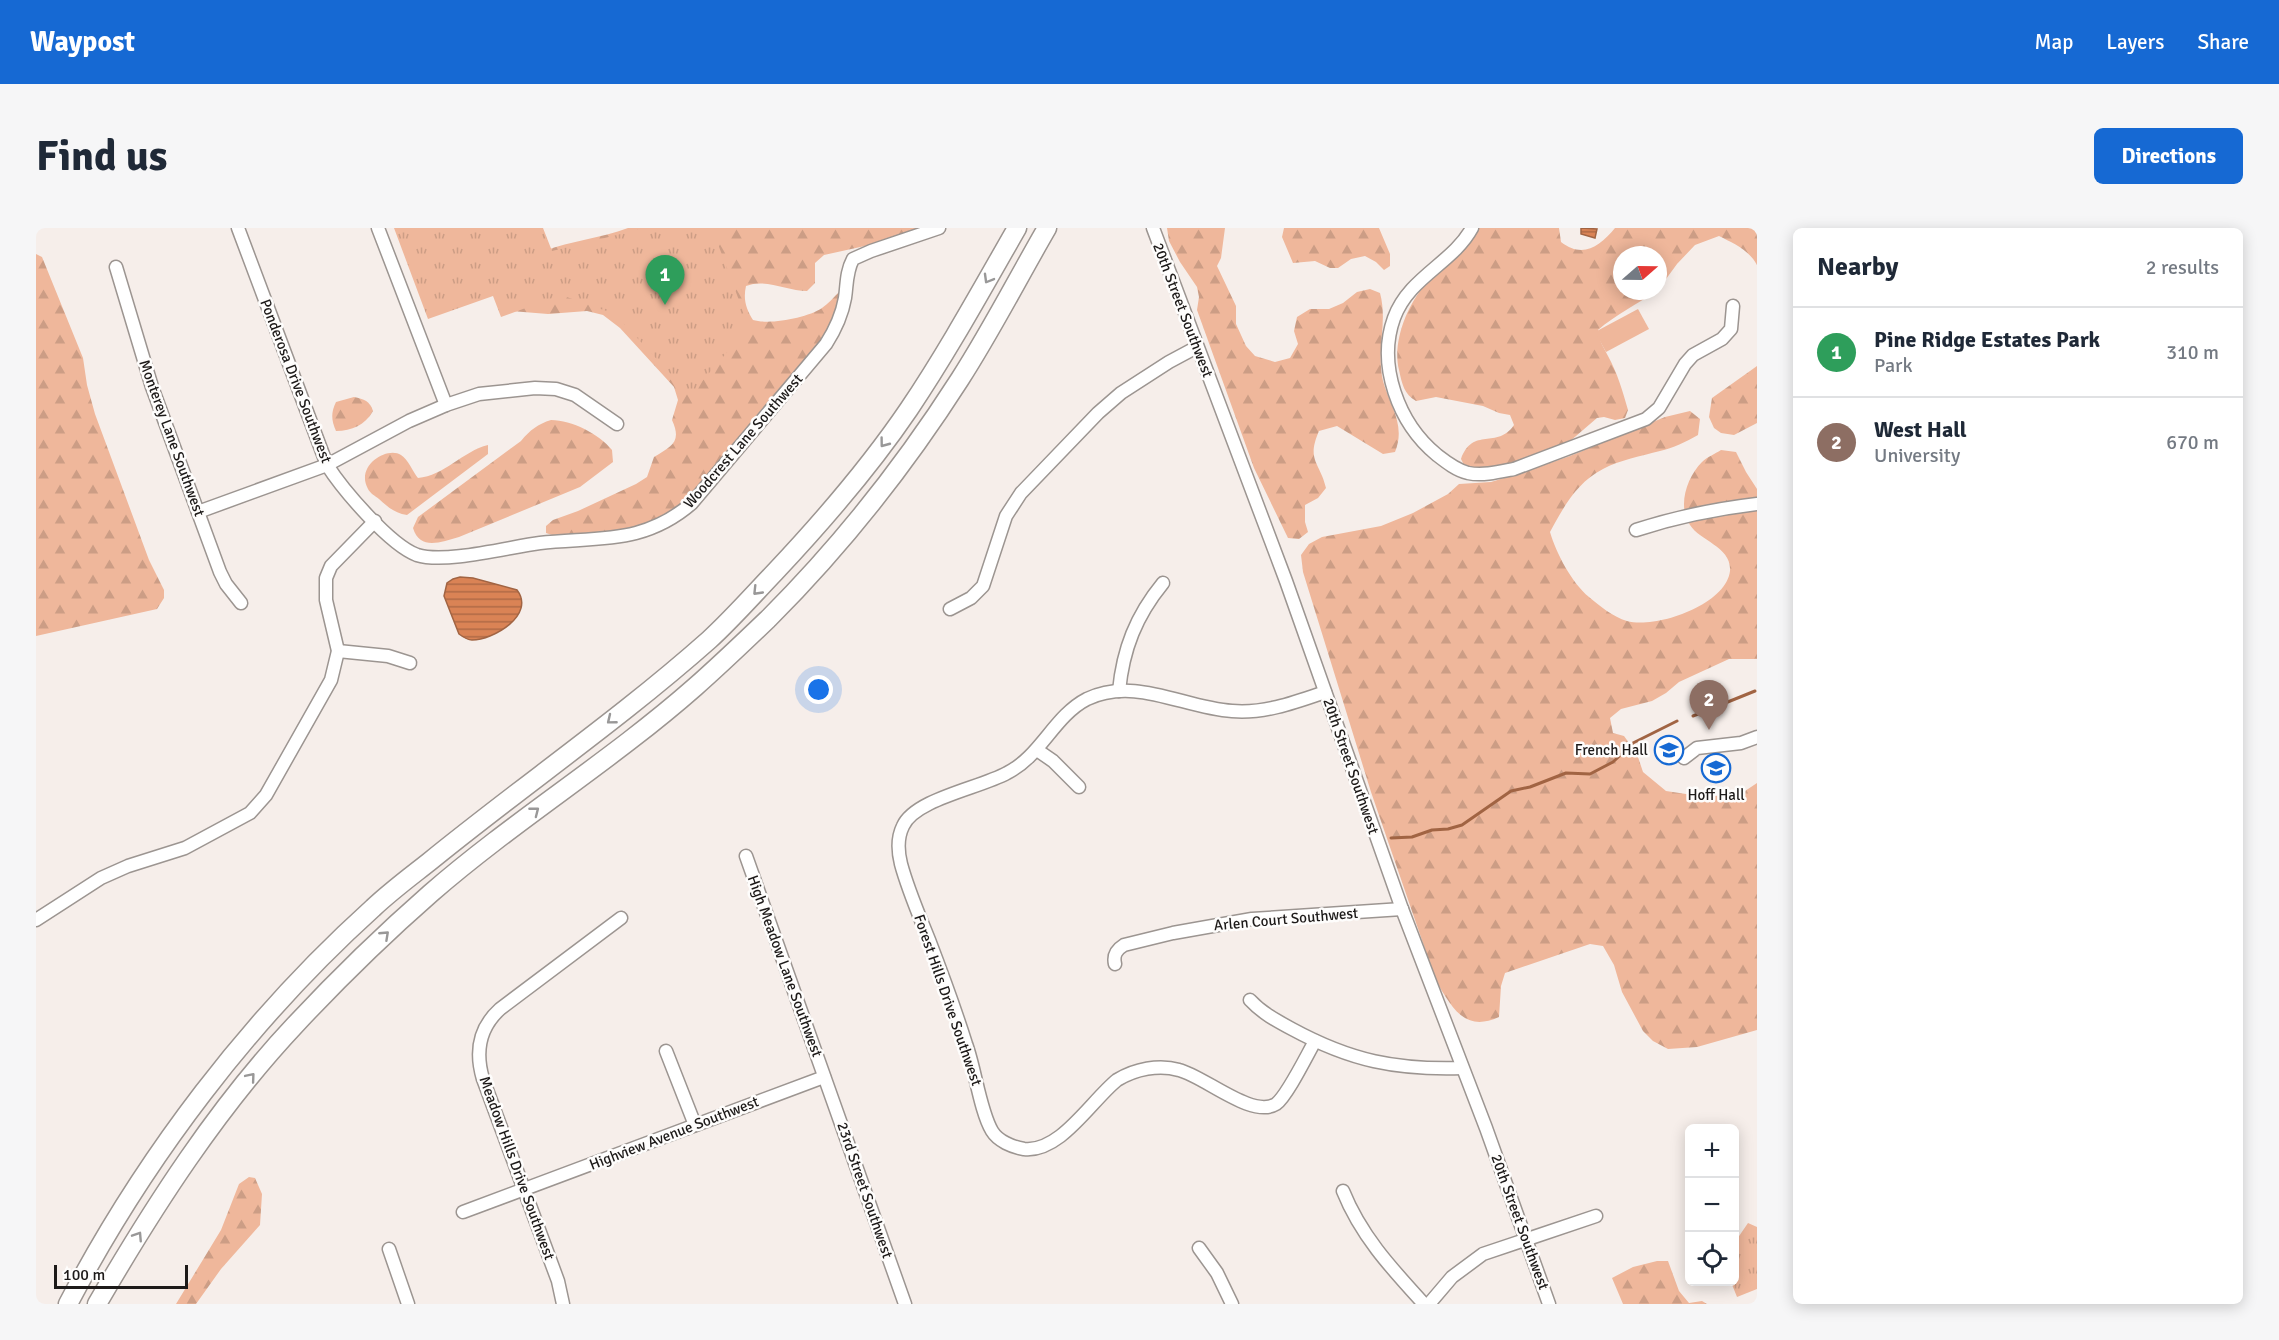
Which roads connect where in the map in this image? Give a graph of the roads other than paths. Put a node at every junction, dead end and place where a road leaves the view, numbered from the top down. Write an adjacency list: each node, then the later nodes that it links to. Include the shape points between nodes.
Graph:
1 (238, 228): 13 (street, Ponderosa Drive Southwest)
2 (378, 228): 11 (street)
3 (939, 228): 16 (street, Woodcrest Lane Southwest, via 853,260 842,310 826,344 693,503 672,519 635,533 602,539 439,557 406,549)
4 (1017, 228): 47 (highway, one-way to 47, via 908,412 821,524 710,639 373,907 302,978 244,1041 165,1144)
5 (1047, 228): 48 (highway, one-way to 5, via 175,1178 232,1100 293,1027 364,954 480,852 693,689 810,575 932,421)
6 (1153, 228): 10 (street, 20th Street Southwest)
7 (1472, 228): 9 (street, via 1404,298 1394,318 1388,362 1392,386 1412,427 1448,464 1468,473 1514,469 1646,420 1659,408 1684,364 1731,329)
8 (116, 267): 15 (street, Monterey Lane Southwest, via 152,387)
9 (1733, 306)
10 (1197, 347): 20 (street, via 1121,393 1022,493 1003,522 983,586); 24 (street, 20th Street Southwest)
11 (446, 405): 12 (street, via 495,392 556,389 575,395); 13 (street)
12 (617, 424)
13 (327, 465): 15 (street); 16 (street, Ponderosa Drive Southwest, via 345,491)
14 (1757, 504): 17 (street, via 1705,511)
15 (198, 512): 19 (street, Monterey Lane Southwest, via 226,584)
16 (375, 521): 21 (street, via 331,566 326,578 326,600)
17 (1636, 530)
18 (1163, 583): 23 (street, via 1131,633)
19 (241, 603)
20 (950, 609)
21 (338, 651): 22 (street, via 388,656); 32 (street, via 331,680 260,804 239,820 185,848 101,878)
22 (410, 663)
23 (1119, 691): 24 (street, Forest Hills Drive Southwest, via 1148,693 1235,712 1281,706); 26 (street, Forest Hills Drive Southwest, via 1097,696 1072,709)
24 (1325, 692): 30 (street, 20th Street Southwest)
25 (1757, 736): 27 (street, via 1741,743 1697,748)
26 (1037, 750): 28 (street); 35 (street, Forest Hills Drive Southwest, via 1005,775 915,811 903,825 899,841 901,864 967,1045 995,1136 1024,1149 1044,1147 1117,1080 1153,1068 1185,1072 1249,1105 1274,1105)
27 (1684, 758)
28 (1079, 786)
29 (746, 856): 38 (street, High Meadow Lane Southwest)
30 (1402, 909): 33 (street, Arlen Court Southwest, via 1264,918 1191,929 1124,945 1114,956); 37 (street, 20th Street Southwest)
31 (621, 918): 40 (street, Meadow Hills Drive Southwest, via 500,1009 482,1035 478,1058 481,1073)
32 (36, 920)
33 (1114, 964)
34 (1250, 1000): 35 (street, via 1258,1009)
35 (1315, 1041): 37 (street, via 1370,1061)
36 (666, 1051): 39 (street)
37 (1462, 1068): 44 (street, 20th Street Southwest)
38 (825, 1077): 39 (street, Highview Avenue Southwest); 51 (street, 23rd Street Southwest)
39 (695, 1125): 40 (street, Highview Avenue Southwest)
40 (523, 1190): 42 (street, Highview Avenue Southwest); 50 (street, Meadow Hills Drive Southwest)
41 (1343, 1191): 53 (street, via 1371,1245)
42 (463, 1212)
43 (1596, 1216): 44 (street)
44 (1528, 1239): 54 (street, via 1476,1259 1452,1277); 55 (street, 20th Street Southwest)
45 (1199, 1248): 52 (street)
46 (389, 1249): 49 (street)
47 (68, 1304)
48 (98, 1304)
49 (408, 1304)
50 (563, 1304)
51 (905, 1304)
52 (1232, 1304)
53 (1424, 1304)
54 (1429, 1304)
55 (1550, 1304)

